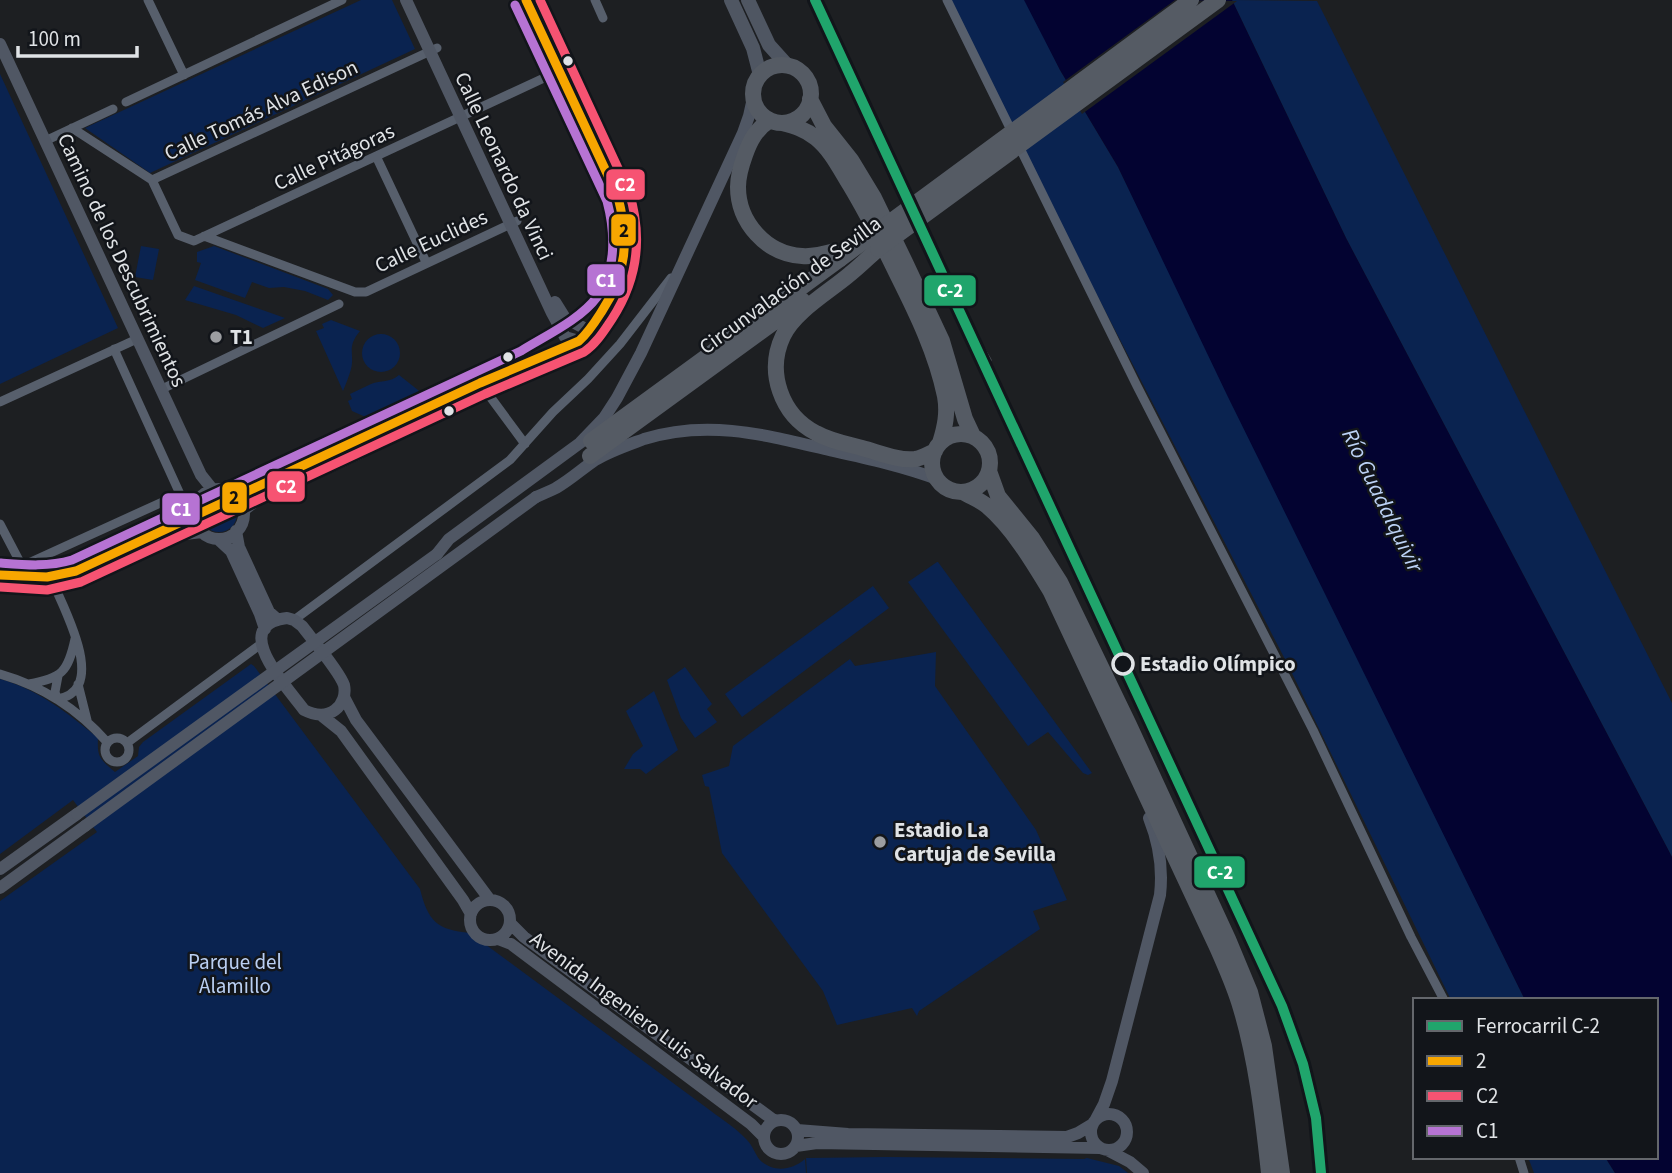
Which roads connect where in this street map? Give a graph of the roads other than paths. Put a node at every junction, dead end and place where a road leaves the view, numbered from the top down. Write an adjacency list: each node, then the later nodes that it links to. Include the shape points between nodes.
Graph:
1 (148, 0): 17 (street)
2 (342, 0): 17 (street)
3 (406, 0): 14 (street, Calle Leonardo da Vinci)
4 (414, 0): 14 (street, Calle Leonardo da Vinci)
5 (526, 0): 16 (street)
6 (595, 0): 12 (street)
7 (730, 0): 18 (main road, via 753,48)
8 (748, 0): 15 (main road, via 769,45)
9 (947, 0): 84 (street)
10 (1192, 0): 33 (highway, Circunvalación de Sevilla, bridge, via 882,228)
11 (1219, 0): 33 (highway, Circunvalación de Sevilla, bridge, via 878,249)
12 (603, 18)
13 (0, 44): 26 (street, Camino de los Descubrimientos)
14 (433, 49): 23 (street, Calle Leonardo da Vinci); 28 (street, Calle Tomás Alva Edison)
15 (788, 65): 18 (highway, via 768,68); 20 (highway, via 808,81)
16 (559, 71): 23 (street, Calle Pitágoras); 35 (street, via 618,197 624,221 620,278 606,307)
17 (184, 75): 21 (street)
18 (760, 75): 19 (highway)
19 (753, 97): 24 (highway, via 761,115); 31 (street, via 743,133)
20 (810, 99): 24 (highway, via 800,116); 42 (highway, via 824,126 852,160 895,241 942,341)
21 (126, 103)
22 (113, 109): 25 (street)
23 (464, 115): 27 (street, Calle Pitágoras); 29 (street, Calle Leonardo da Vinci)
24 (776, 122): 33 (highway, via 760,127 747,148 739,174 744,216 758,236 783,252 822,255); 44 (highway, via 801,128 830,153 891,262 919,319 945,396 947,413)
25 (72, 128): 26 (street); 28 (street, Calle Tomás Alva Edison)
26 (45, 141): 36 (street, Camino de los Descubrimientos)
27 (376, 156): 30 (street, Calle Pitágoras); 32 (street)
28 (152, 180): 30 (street, via 178,235 194,241)
29 (513, 223): 32 (street, Calle Euclides); 35 (street, Calle Leonardo da Vinci); 35 (street, Calle Leonardo da Vinci)
30 (204, 236): 32 (street, Calle Euclides, via 355,292 366,292)
31 (687, 255): 43 (street, via 620,344); 45 (street)
32 (426, 262)
33 (843, 263): 44 (highway, via 783,337 776,362 782,397 802,425 825,438 907,459 922,457); 45 (highway, Circunvalación de Sevilla)
34 (339, 304): 39 (street)
35 (576, 335): 38 (street)
36 (137, 340): 37 (street); 39 (street, Camino de los Descubrimientos)
37 (114, 349): 40 (street); 58 (street, via 180,494)
38 (480, 383): 41 (street); 43 (street)
39 (162, 389): 49 (street, Camino de los Descubrimientos, via 201,475)
40 (0, 402)
41 (408, 418): 48 (street); 49 (street, via 352,432); 52 (street, via 360,453)
42 (972, 436): 44 (highway, via 955,435); 46 (highway, via 989,454)
43 (525, 444): 62 (street, via 510,460)
44 (937, 447): 47 (highway, via 932,461)
45 (587, 452): 47 (street, via 619,449 684,431 727,429 854,455); 78 (street, bridge, via 449,539 437,554); 79 (street, bridge, via 536,497)
46 (989, 471): 50 (highway, via 979,486); 85 (highway, via 998,496 1032,538 1081,623 1250,992)
47 (937, 479): 50 (highway, via 943,487)
48 (256, 487)
49 (219, 490): 51 (street, via 206,492); 52 (street, via 234,494)
50 (963, 492): 75 (highway, via 995,514 1043,578)
51 (196, 504): 56 (street, via 194,519); 58 (street, via 53,570)
52 (243, 510): 55 (street)
53 (0, 524): 58 (street)
54 (168, 528): 58 (street, via 54,578)
55 (236, 531): 57 (street); 61 (street, via 270,612)
56 (202, 532): 57 (street); 60 (street, via 185,534 86,580)
57 (218, 539): 63 (street, via 231,551)
58 (23, 574): 59 (street); 60 (street, via 34,583)
59 (0, 575)
60 (55, 587): 64 (street)
61 (278, 619): 62 (street); 63 (street)
62 (294, 620): 71 (street, via 343,681)
63 (265, 629): 65 (street)
64 (76, 637): 66 (street, via 72,656); 67 (street)
65 (261, 644): 73 (street, via 304,710); 77 (street)
66 (61, 673): 67 (street, via 73,668); 69 (street); 72 (street)
67 (81, 673): 70 (street)
68 (0, 674): 69 (street)
69 (29, 684): 72 (street)
70 (78, 684): 72 (street, via 72,693); 74 (street)
71 (344, 696): 73 (street, via 335,710); 80 (street, via 356,720)
72 (57, 699): 74 (street)
73 (321, 715): 81 (street, via 341,731)
74 (87, 720): 76 (street)
75 (1117, 732): 85 (highway, via 1230,976); 88 (street, via 1155,833 1162,878 1112,1081)
76 (107, 742): 77 (street, via 121,738); 77 (street, via 105,753 117,762 127,756)
77 (127, 743)
78 (0, 869)
79 (0, 888)
80 (490, 900): 81 (street, via 478,904); 82 (street, via 503,905)
81 (471, 914): 83 (street, via 474,933 485,940)
82 (510, 923): 83 (street); 87 (street, Avenida Ingeniero Luis Salvador)
83 (498, 939): 90 (street, Avenida Ingeniero Luis Salvador, via 511,944)
84 (1443, 998)
85 (1257, 1047): 86 (highway)
86 (1261, 1066): 94 (highway); 95 (highway)
87 (775, 1121): 89 (street, via 791,1122); 90 (street)
88 (1094, 1122): 89 (street, via 1068,1137); 92 (street, via 1093,1142); 92 (street, via 1112,1114 1125,1124 1127,1133 1119,1148)
89 (797, 1130): 91 (street)
90 (764, 1137): 91 (street, via 768,1148 777,1154)
91 (796, 1146): 92 (street)
92 (1105, 1149): 93 (street)
93 (1143, 1173)
94 (1269, 1173)
95 (1282, 1173)

